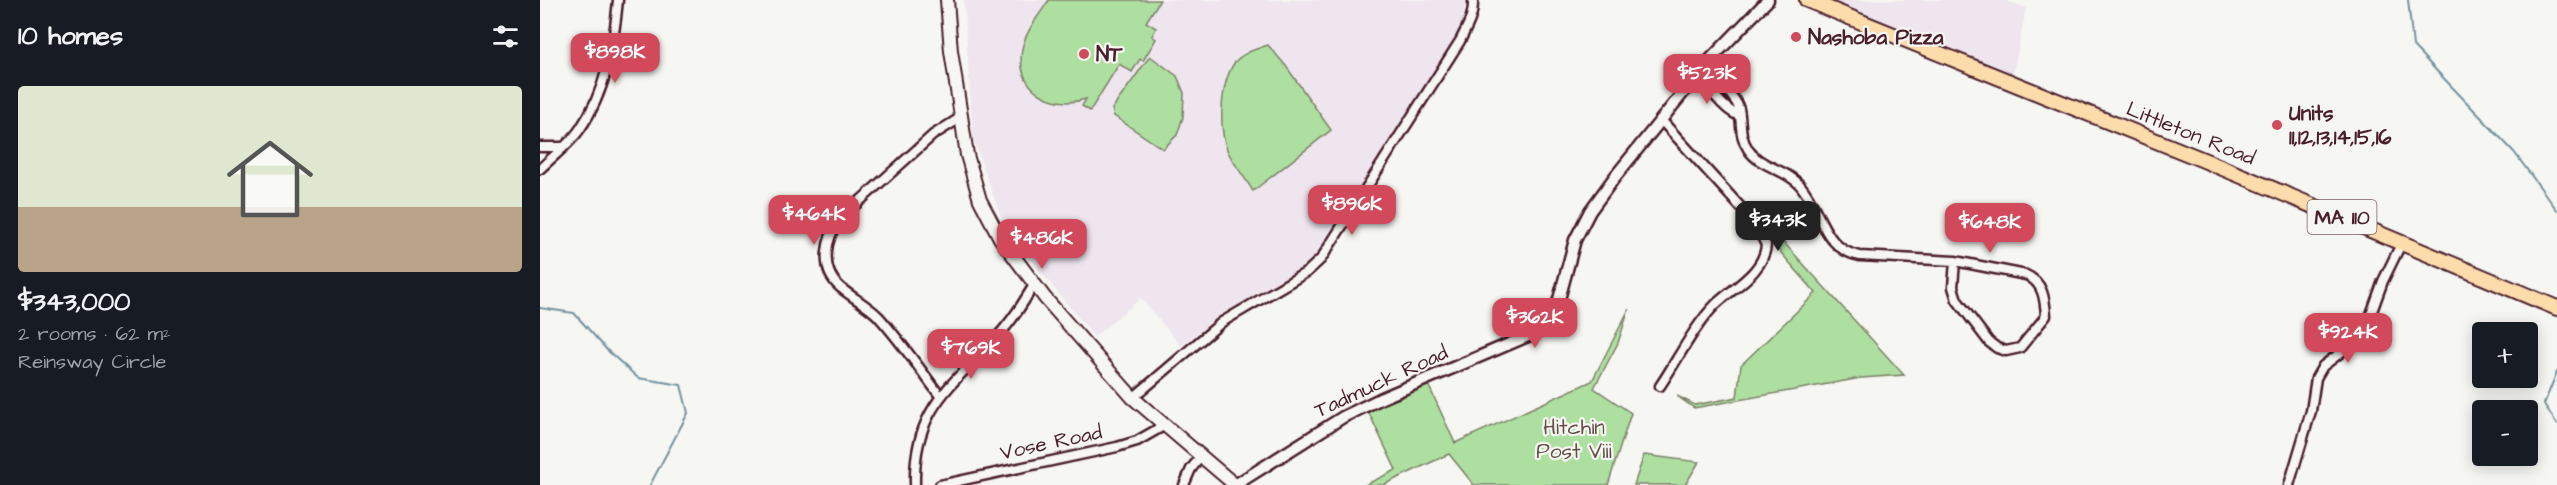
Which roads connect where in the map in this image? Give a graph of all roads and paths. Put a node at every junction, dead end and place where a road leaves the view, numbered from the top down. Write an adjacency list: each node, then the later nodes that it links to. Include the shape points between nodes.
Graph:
1 (618, 0): 10 (street, via 610,62 583,125)
2 (947, 0): 7 (main road)
3 (1473, 0): 18 (street, via 1474,10 1460,41 1321,259 1307,272 1222,322)
4 (1768, 0): 6 (street, Tadmuck Road)
5 (1807, 0): 12 (main road, Littleton Road / MA 110)
6 (1701, 71): 8 (street, Tadmuck Road); 13 (street, via 1712,75 1735,102 1748,150 1801,186 1827,233 1841,249 1860,255)
7 (960, 118): 14 (main road, via 980,200 1000,238); 17 (street, via 933,135 841,218 833,228 826,251 828,266 839,287 877,315)
8 (1662, 121): 16 (street, via 1756,224 1766,245 1761,262 1714,306); 24 (street, Tadmuck Road, via 1590,211 1575,240 1555,314 1547,324 1535,333 1343,417)
9 (540, 147): 10 (street)
10 (563, 147): 11 (street)
11 (540, 169)
12 (2402, 242): 15 (main road, Littleton Road / MA 110); 25 (street, via 2366,328 2357,340 2323,366 2316,378 2311,411)
13 (1955, 261): 13 (street, via 1954,291 1959,304 1993,346 2006,351 2020,348 2045,320 2040,285 2026,274)
14 (1034, 285): 17 (street, via 997,337); 18 (main road)
15 (2557, 308)
16 (1660, 386)
17 (940, 396): 21 (street, via 922,434)
18 (1133, 398): 19 (main road)
19 (1165, 425): 20 (main road); 22 (street, Vose Road, via 1117,447)
20 (1202, 455): 23 (street); 24 (main road)
21 (915, 485)
22 (940, 485)
23 (1184, 485)
24 (1235, 485)
25 (2289, 485)

